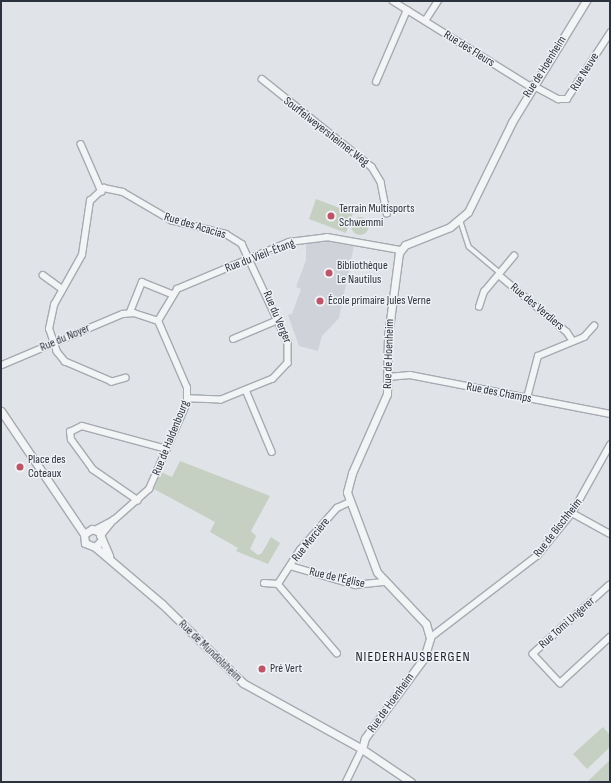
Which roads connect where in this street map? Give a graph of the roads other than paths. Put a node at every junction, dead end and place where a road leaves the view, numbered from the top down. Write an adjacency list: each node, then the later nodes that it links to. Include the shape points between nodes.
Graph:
1 (393, 1): 4 (street, Rue des Fleurs)
2 (438, 1): 5 (street)
3 (586, 1): 9 (street, Rue de Hoenheim)
4 (407, 10): 5 (street, Rue des Fleurs); 8 (street)
5 (425, 21): 9 (street, Rue des Fleurs)
6 (610, 32): 9 (street, Rue Neuve, via 567,99 558,99)
7 (262, 79): 12 (street, Souffelweyersheimer Weg, via 372,167 381,182)
8 (376, 82)
9 (532, 86): 13 (street, Rue de Hoenheim, via 474,202)
10 (81, 144): 11 (street)
11 (102, 191): 16 (street, Rue des Acacias, via 112,189 171,220 229,235 242,244); 19 (street, Rue des Acacias, via 92,198 82,255)
12 (387, 213)
13 (460, 220): 14 (street, Rue de Hoenheim); 17 (street, via 469,247)
14 (400, 250): 16 (street, Rue du Vieil-Étang, via 338,239 314,238 289,242); 30 (street, Rue de Hoenheim, via 388,336)
15 (514, 256): 17 (street)
16 (251, 258): 20 (street, Rue du Vieil-Étang); 23 (street, Rue du Verger)
17 (500, 274): 21 (street, via 484,292); 27 (street, Rue des Verdiers, via 567,332)
18 (43, 275): 19 (street)
19 (62, 290): 28 (street, Rue des Acacias, via 49,319)
20 (172, 294): 22 (street, via 142,282); 24 (street)
21 (479, 307)
22 (130, 312): 24 (street); 28 (street, Rue du Noyer)
23 (278, 320): 26 (street); 32 (street, Rue du Verger, via 290,348 288,363 278,376)
24 (158, 321): 34 (street, Rue de Haldenbourg, via 187,388)
25 (594, 326): 27 (street)
26 (233, 339)
27 (573, 341): 33 (street, via 538,356)
28 (52, 343): 29 (street, Rue du Noyer); 31 (street, via 59,357 69,364 112,382)
29 (2, 365)
30 (388, 377): 33 (street, Rue des Champs, via 410,374); 41 (street, Rue de Hoenheim, via 384,403 350,479)
31 (126, 378)
32 (246, 390): 34 (street, Rue du Verger, via 221,400); 39 (street)
33 (527, 398): 36 (street, Rue des Champs)
34 (188, 399): 38 (street, Rue de Haldenbourg)
35 (1, 411): 44 (street, via 69,512)
36 (610, 414)
37 (610, 445): 42 (street, Rue de Bischheim)
38 (168, 449): 40 (street, Rue de Haldenbourg, via 149,488); 40 (street, via 93,429 72,429 69,435 86,462)
39 (272, 452)
40 (138, 501): 43 (street, Rue de Haldenbourg)
41 (350, 502): 49 (street, Rue Mercière, via 337,508); 50 (street, Rue de Hoenheim, via 374,567)
42 (572, 513): 45 (street); 55 (street, Rue de Bischheim, via 537,556)
43 (114, 520): 44 (street, Rue de Haldenbourg); 46 (street, Rue de Haldenbourg)
44 (90, 531): 46 (street, Rue de Mundolsheim); 47 (street, Rue de Mundolsheim, via 84,543)
45 (610, 534)
46 (101, 538): 47 (street); 48 (street, Rue de Mundolsheim)
47 (95, 547): 48 (street, Rue de Mundolsheim)
48 (111, 559): 57 (street, Rue de Mundolsheim, via 243,683)
49 (290, 566): 50 (street, Rue de l'Église, via 355,585); 52 (street, Rue Mercière)
50 (384, 582): 55 (street, Rue de Hoenheim, via 426,624)
51 (264, 584): 52 (street)
52 (278, 584): 56 (street)
53 (610, 585): 54 (street, Rue Tomi Ungerer, via 533,654 560,683)
54 (610, 637)
55 (430, 638): 57 (street, Rue de Hoenheim, via 424,658 365,738)
56 (337, 654)
57 (362, 749): 58 (street); 59 (street, Rue de Mundolsheim)
58 (346, 782)
59 (411, 782)

